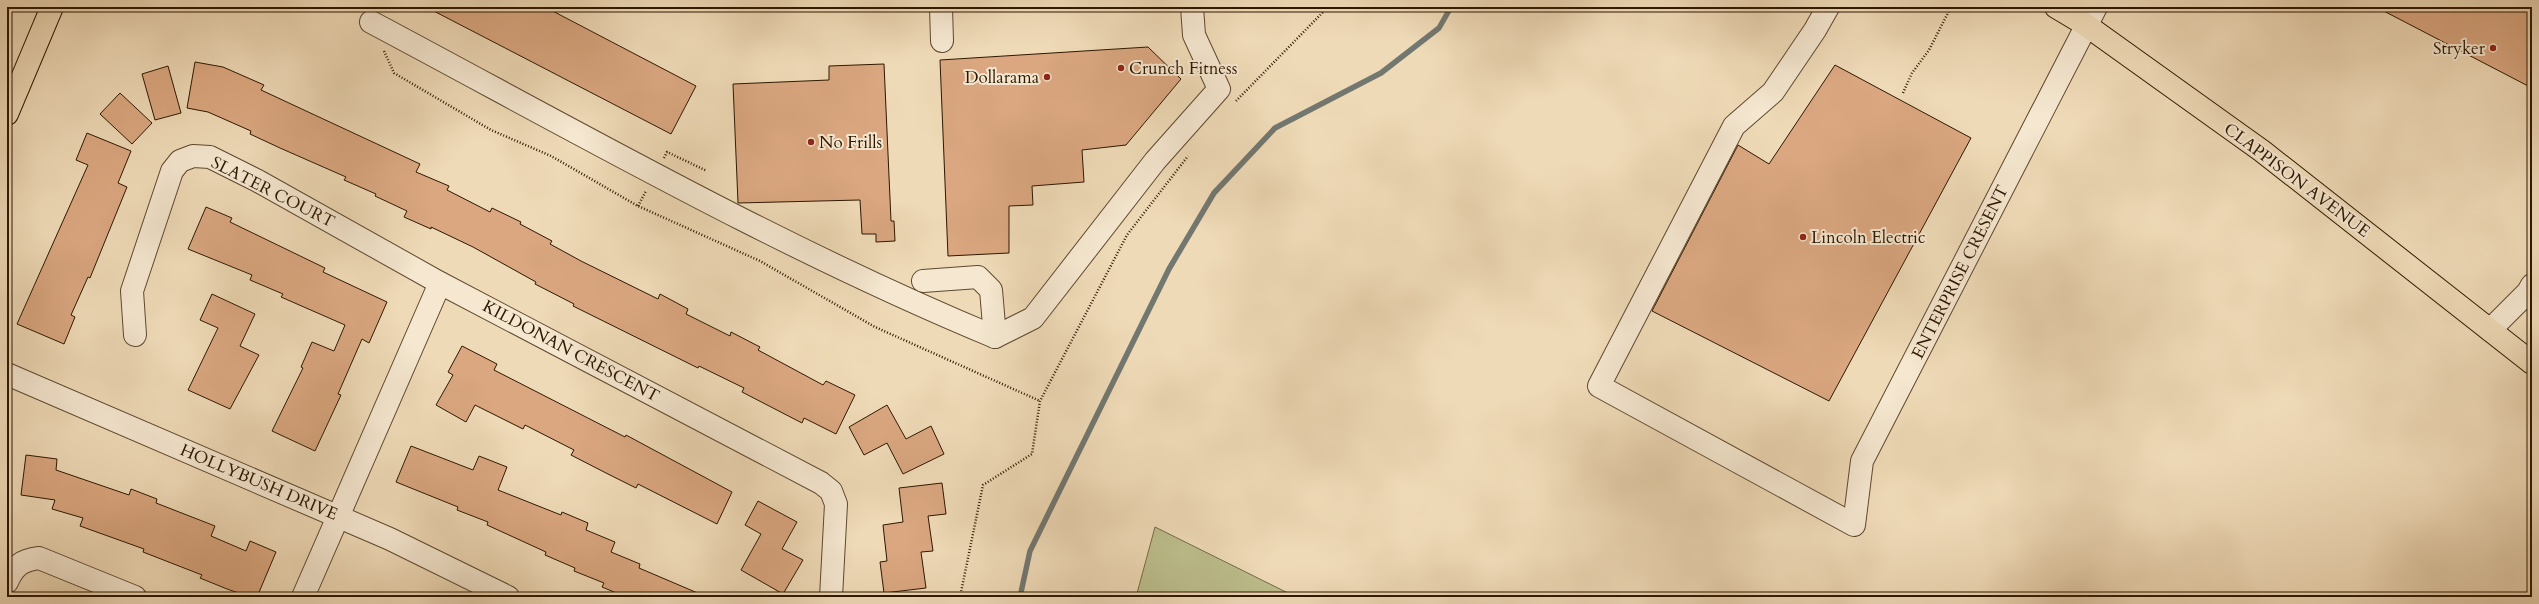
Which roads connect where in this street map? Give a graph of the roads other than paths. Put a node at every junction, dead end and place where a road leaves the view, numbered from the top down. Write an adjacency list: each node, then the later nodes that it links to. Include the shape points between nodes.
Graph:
1 (52, 7): 9 (main road)
2 (941, 7): 8 (street)
3 (1192, 7): 15 (street, via 1194,35 1219,89 1155,161 1033,318)
4 (1828, 7): 6 (street, ENTERPRISE CRESENT, via 1773,92 1734,126 1600,386 1854,525 1862,461)
5 (2056, 7): 6 (main road, CLAPPISON AVENUE)
6 (2091, 16): 13 (main road, CLAPPISON AVENUE)
7 (371, 22): 15 (street, via 708,202 924,308)
8 (942, 41)
9 (7, 114)
10 (923, 281): 15 (street, via 978,277 991,290)
11 (440, 282): 14 (street, SLATER COURT, via 258,181 210,157 193,156 180,161 172,171 132,291); 18 (street); 23 (street, KILDONAN CRESCENT, via 831,491 836,504)
12 (2532, 285): 13 (street)
13 (2490, 330): 16 (main road, CLAPPISON AVENUE)
14 (135, 335)
15 (995, 337)
16 (2532, 363)
17 (7, 374): 18 (street, HOLLYBUSH DRIVE)
18 (338, 516): 21 (street); 22 (street, HOLLYBUSH DRIVE)
19 (7, 582): 20 (street, via 14,567 25,559 39,558)
20 (135, 597)
21 (303, 597)
22 (508, 597)
23 (831, 597)

